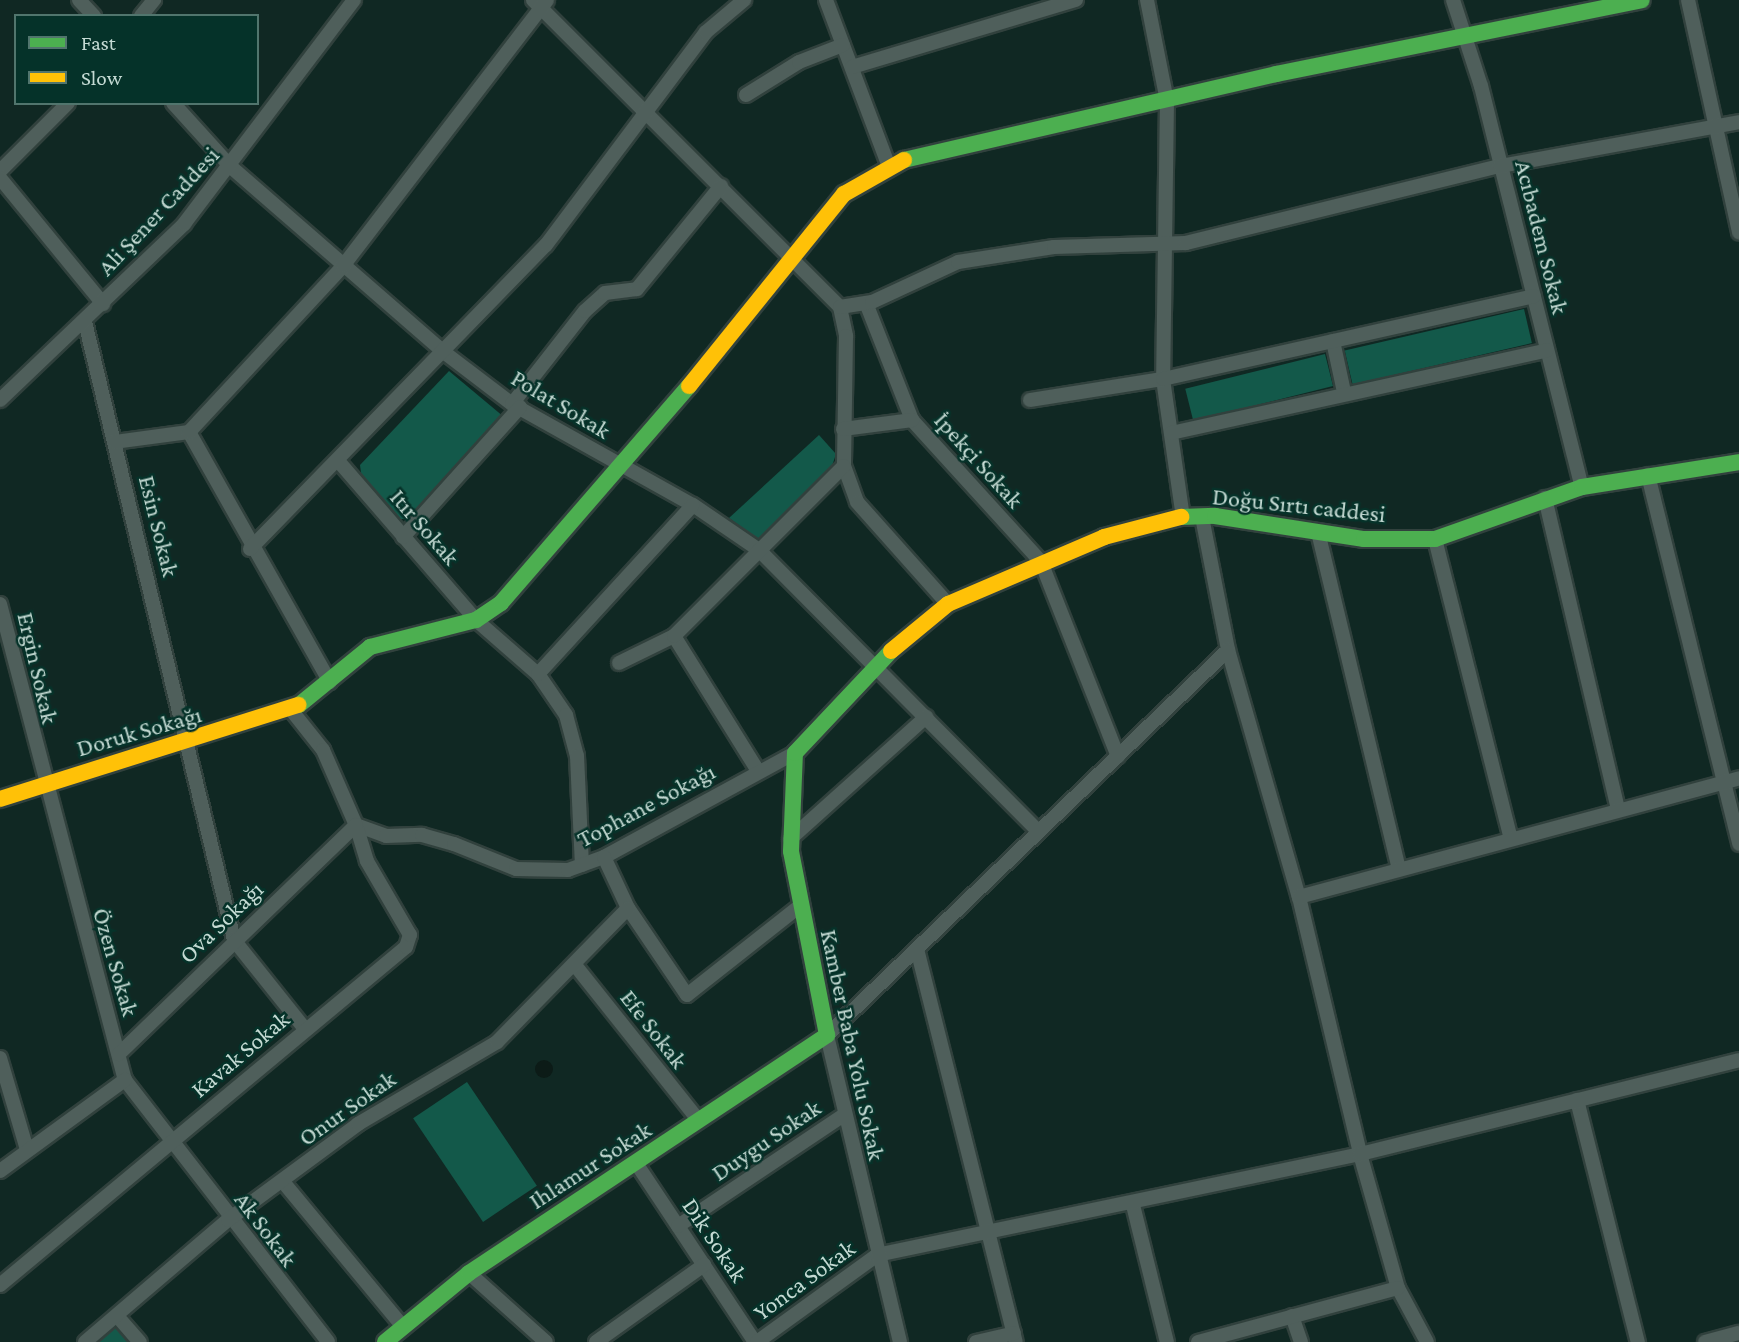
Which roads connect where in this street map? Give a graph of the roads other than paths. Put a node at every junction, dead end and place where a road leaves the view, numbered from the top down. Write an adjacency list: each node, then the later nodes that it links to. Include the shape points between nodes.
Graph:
1 (79, 0): 12 (street)
2 (154, 0): 13 (street)
3 (354, 0): 26 (street, Ali Şener Caddesi)
4 (744, 0): 21 (street, via 706,32)
5 (827, 0): 15 (street)
6 (1076, 0): 16 (street)
7 (1147, 0): 18 (street)
8 (1453, 0): 14 (street, Acıbadem Sokak)
9 (1642, 0): 14 (street)
10 (1688, 0): 23 (street)
11 (540, 3): 21 (street); 33 (street)
12 (91, 14)
13 (143, 14)
14 (1465, 37): 18 (street); 25 (street, Acıbadem Sokak)
15 (843, 45): 16 (street); 17 (street, via 799,62)
16 (852, 66): 24 (street)
17 (746, 95)
18 (1167, 101): 24 (street); 31 (street)
19 (66, 105): 27 (street)
20 (175, 105): 26 (street, Polat Sokak)
21 (647, 113): 29 (street); 41 (street, via 546,245)
22 (1739, 122): 23 (street)
23 (1717, 127): 25 (street); 30 (street)
24 (888, 164): 32 (street, via 844,194)
25 (1500, 166): 31 (street); 34 (street, Acıbadem Sokak)
26 (231, 167): 33 (street, Polat Sokak); 36 (street, Ali Şener Caddesi)
27 (0, 171)
28 (0, 178): 36 (street)
29 (721, 186): 32 (street); 46 (street, via 637,289 605,293 585,311)
30 (1739, 232)
31 (1169, 243): 35 (street, via 1054,247 958,262); 42 (street)
32 (793, 258): 37 (street); 55 (street)
33 (343, 267): 41 (street, Polat Sokak); 49 (street)
34 (1534, 296): 39 (street); 40 (street, Acıbadem Sokak)
35 (866, 303): 37 (street); 47 (street, İpekçi Sokak)
36 (103, 304): 38 (street, Ali Şener Caddesi)
37 (840, 307): 48 (street, via 846,336)
38 (85, 322): 44 (street, Ali Şener Caddesi); 51 (street, Esin Sokak)
39 (1333, 341): 42 (street); 43 (street)
40 (1547, 349): 43 (street); 57 (street, Acıbadem Sokak)
41 (445, 353): 46 (street, Polat Sokak); 53 (street)
42 (1163, 379): 45 (street); 50 (street)
43 (1344, 392): 50 (street)
44 (0, 400)
45 (1030, 400)
46 (516, 406): 55 (street, Polat Sokak); 63 (street)
47 (912, 420): 48 (street); 67 (street, İpekçi Sokak)
48 (843, 429): 54 (street)
49 (189, 432): 51 (street); 65 (street)
50 (1171, 433): 61 (street)
51 (115, 442): 79 (street, Esin Sokak)
52 (1739, 462): 56 (street, Doğu Sırtı caddesi)
53 (340, 463): 63 (street, Itır Sokak); 65 (street)
54 (844, 466): 66 (street); 69 (street, via 857,502)
55 (622, 468): 59 (street, Polat Sokak); 70 (street, via 501,603)
56 (1648, 475): 57 (street, Doğu Sırtı caddesi); 84 (street)
57 (1582, 487): 58 (street, Doğu Sırtı caddesi)
58 (1545, 498): 64 (street, Doğu Sırtı caddesi); 87 (street)
59 (693, 505): 66 (street, Polat Sokak); 75 (street)
60 (1202, 517): 61 (street, Doğu Sırtı caddesi); 62 (street, Doğu Sırtı caddesi); 72 (street)
61 (1183, 518): 67 (street, Doğu Sırtı caddesi, via 1104,537)
62 (1318, 532): 64 (street, Doğu Sırtı caddesi); 95 (street)
63 (403, 537): 70 (street, Itır Sokak)
64 (1435, 539): 91 (street)
65 (250, 549): 76 (street)
66 (759, 550): 71 (street); 74 (street, Polat Sokak)
67 (1041, 562): 69 (street, Doğu Sırtı caddesi); 81 (street)
68 (0, 604): 85 (street, Ergin Sokak)
69 (948, 604): 74 (street, Doğu Sırtı caddesi)
70 (476, 620): 75 (street, Itır Sokak); 76 (street, via 370,647)
71 (674, 636): 73 (street); 82 (street)
72 (1228, 650): 81 (street); 96 (street)
73 (619, 663)
74 (877, 663): 78 (street, Polat Sokak); 80 (street, Doğu Sırtı caddesi)
75 (538, 674): 94 (street, Itır Sokak, via 566,715 577,756)
76 (330, 682): 77 (street)
77 (292, 711): 79 (street, Doruk Sokağı); 88 (street, via 323,750)
78 (926, 717): 89 (street, Polat Sokak); 90 (street)
79 (186, 741): 85 (street, Doruk Sokağı); 99 (street, Esin Sokak)
80 (795, 753): 82 (street, Tophane Sokağı); 90 (street, Kamber Baba Yolu Sokak)
81 (1118, 756): 89 (street)
82 (758, 771): 93 (street, Tophane Sokağı)
83 (1739, 778): 84 (street)
84 (1724, 782): 87 (street); 92 (street)
85 (42, 783): 86 (street, Doruk Sokağı); 104 (street, Özen Sokak)
86 (0, 799)
87 (1618, 810): 91 (street)
88 (356, 825): 94 (street, Tophane Sokağı, via 386,836 422,835 516,869); 99 (street, Ova Sokağı); 102 (street, Kavak Sokak, via 367,861 410,935 406,947)
89 (1039, 832): 100 (street)
90 (790, 839): 97 (street, Kamber Baba Yolu Sokak)
91 (1511, 839): 95 (street)
92 (1739, 844)
93 (604, 857): 94 (street, Tophane Sokağı); 98 (street)
94 (582, 865)
95 (1399, 869): 96 (street)
96 (1299, 897): 113 (street)
97 (801, 905): 98 (street, via 687,995); 103 (street, Kamber Baba Yolu Sokak)
98 (628, 908): 101 (street, Onur Sokak)
99 (234, 940): 102 (street); 104 (street, Ova Sokağı)
100 (917, 949): 103 (street); 120 (street)
101 (575, 965): 110 (street, Efe Sokak); 116 (street, Onur Sokak, via 497,1042 358,1124)
102 (304, 1029): 111 (street, Kavak Sokak)
103 (827, 1035): 109 (street, Kamber Baba Yolu Sokak); 110 (street, Ihlamur Sokak)
104 (119, 1054): 107 (street, Özen Sokak)
105 (0, 1058): 112 (street)
106 (1739, 1060): 108 (street)
107 (125, 1080): 111 (street, Özen Sokak); 112 (street)
108 (1577, 1100): 113 (street); 144 (street)
109 (844, 1115): 119 (street, Duygu Sokak); 121 (street, Kamber Baba Yolu Sokak)
110 (699, 1121): 114 (street, Ihlamur Sokak)
111 (175, 1139): 118 (street, Ak Sokak); 124 (street, Kavak Sokak)
112 (27, 1150): 115 (street)
113 (1360, 1154): 117 (street); 125 (street)
114 (636, 1163): 119 (street, Dik Sokak); 123 (street, Ihlamur Sokak)
115 (0, 1171)
116 (284, 1183): 118 (street, Onur Sokak); 128 (street)
117 (1133, 1205): 120 (street); 140 (street)
118 (228, 1220): 127 (street, Onur Sokak); 133 (street, Ak Sokak)
119 (678, 1226): 122 (street, Dik Sokak)
120 (990, 1232): 121 (street); 130 (street)
121 (877, 1255): 137 (street, Yonca Sokak); 138 (street, Kamber Baba Yolu Sokak)
122 (704, 1265): 136 (street); 137 (street, Dik Sokak)
123 (469, 1273): 128 (street, Ihlamur Sokak); 135 (street)
124 (0, 1285)
125 (1398, 1288): 126 (street); 143 (street)
126 (1292, 1316): 141 (street); 142 (street)
127 (118, 1317): 131 (street, Onur Sokak); 132 (street)
128 (403, 1327): 134 (street, Ihlamur Sokak)
129 (1739, 1332): 145 (street)
130 (1015, 1337): 139 (street)
131 (85, 1342)
132 (139, 1342)
133 (328, 1342)
134 (385, 1342)
135 (546, 1342)
136 (596, 1342)
137 (756, 1342)
138 (900, 1342)
139 (976, 1342)
140 (1167, 1342)
141 (1198, 1342)
142 (1301, 1342)
143 (1427, 1342)
144 (1638, 1342)
145 (1705, 1342)

